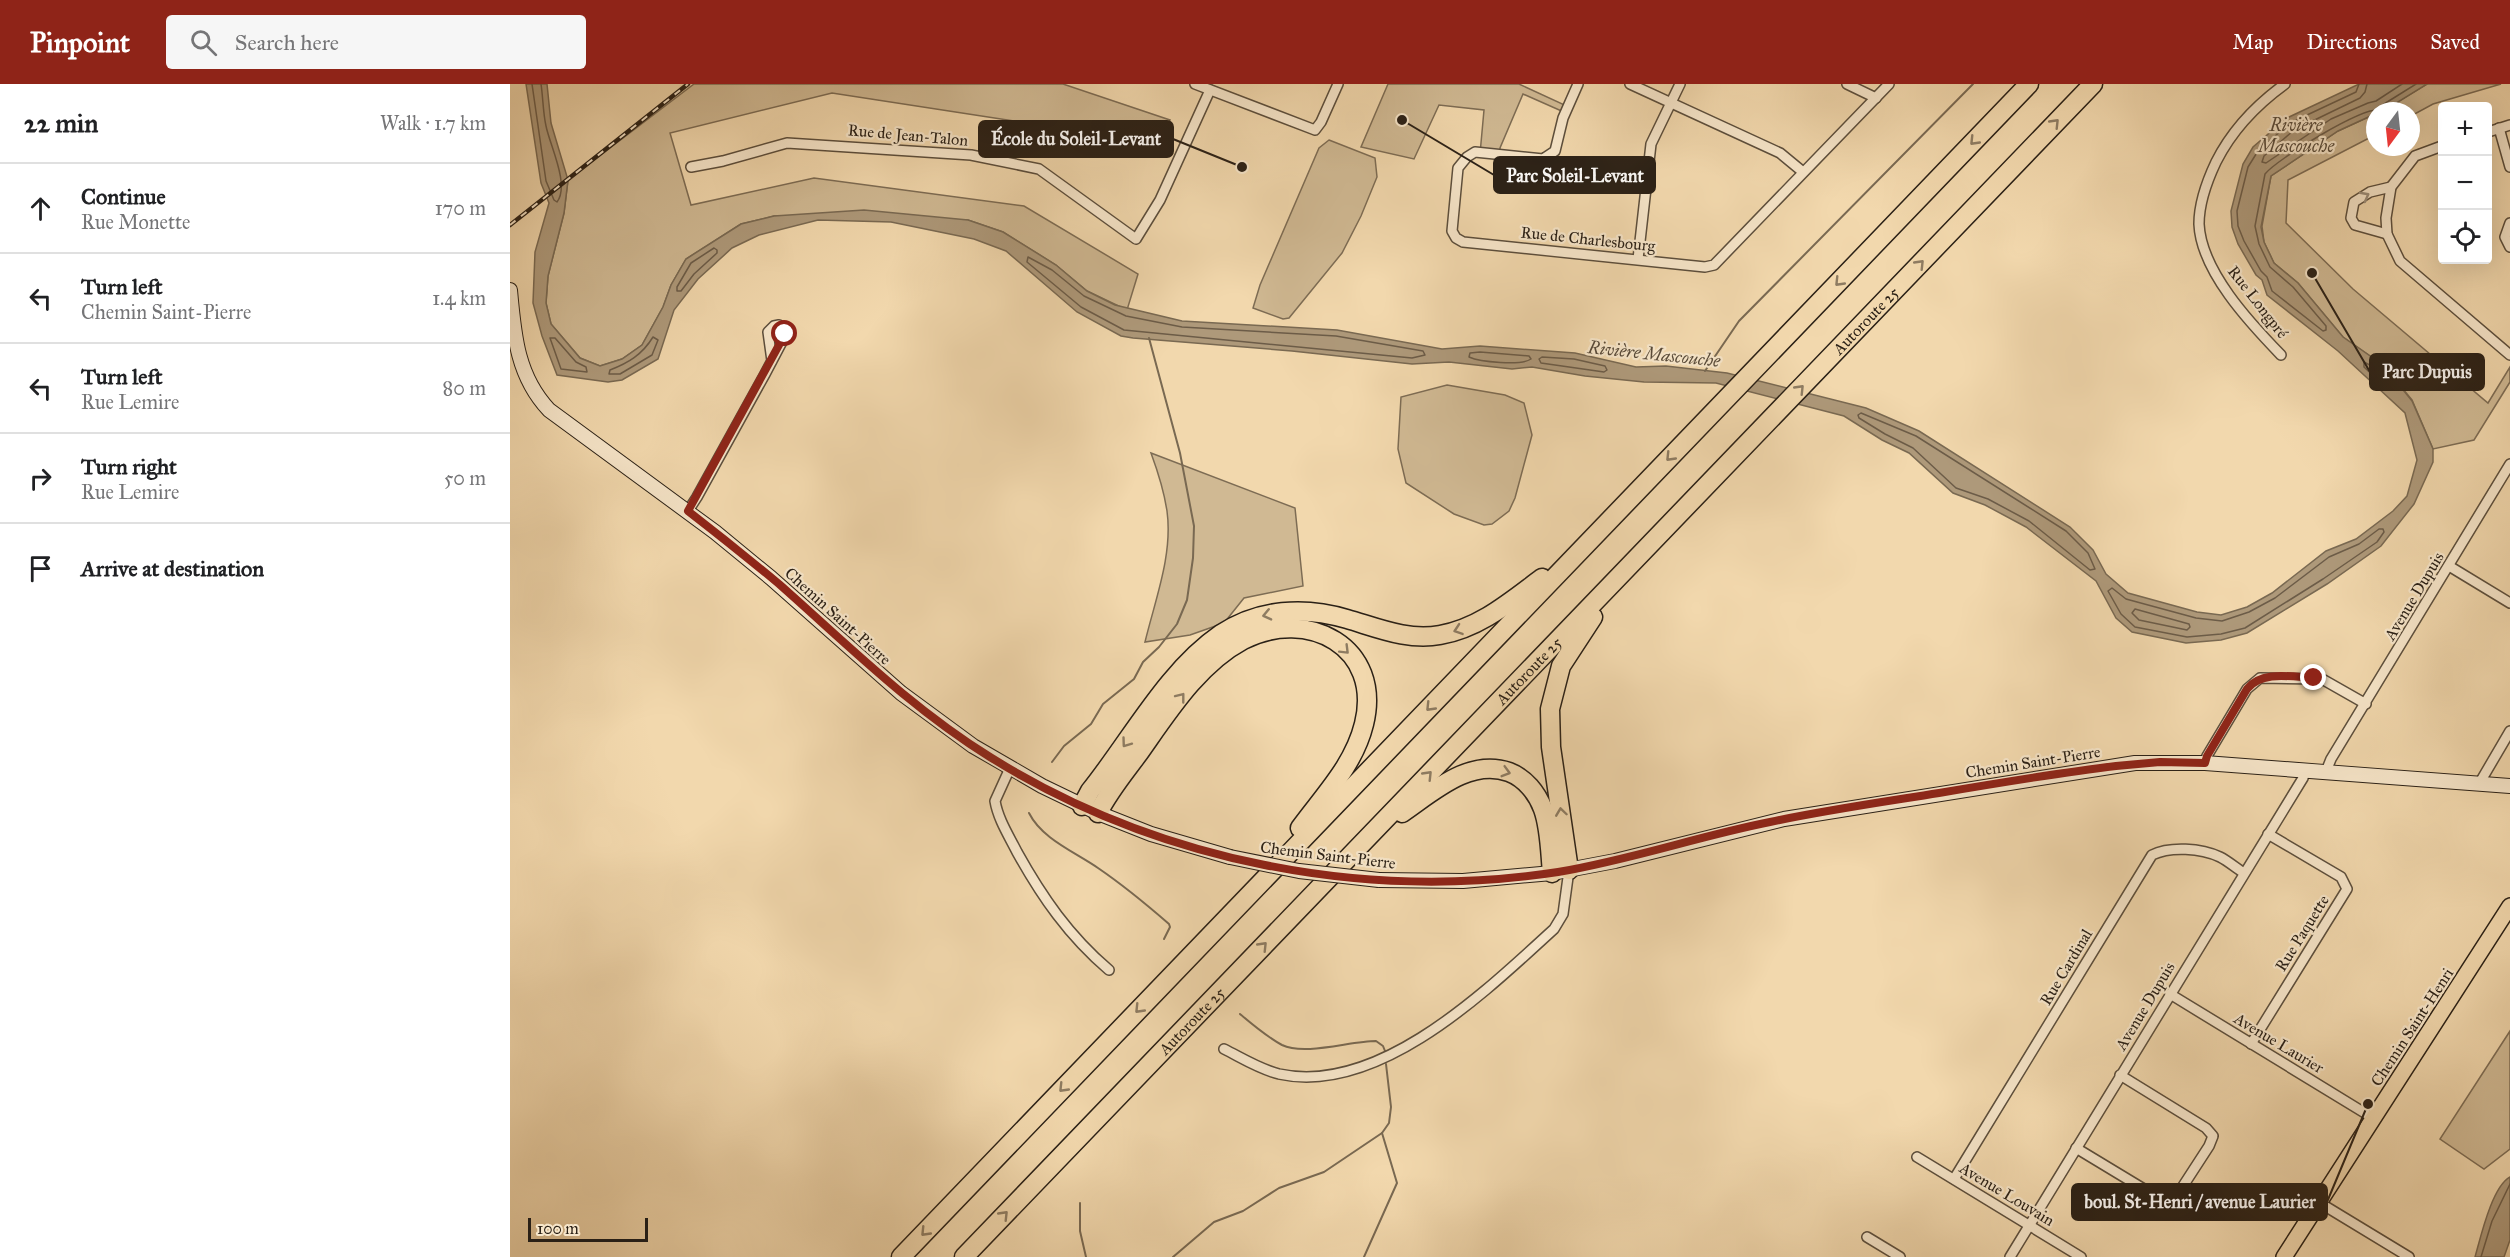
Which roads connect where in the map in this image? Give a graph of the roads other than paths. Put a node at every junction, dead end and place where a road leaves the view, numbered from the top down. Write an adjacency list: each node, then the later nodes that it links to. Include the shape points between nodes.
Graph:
1 (1195, 84): 11 (street)
2 (1338, 84): 11 (street, via 1315,130)
3 (1578, 84): 25 (street, Rue de Charlesbourg, via 1563,118 1556,151 1544,159 1475,152 1462,162 1458,168 1452,231 1463,242)
4 (1630, 84): 13 (street)
5 (1680, 84): 13 (street)
6 (1847, 84): 12 (street)
7 (1889, 84): 12 (street, Rue de Charlesbourg)
8 (2030, 84): 32 (highway, one-way to 32)
9 (2093, 84): 33 (highway, Autoroute 25, one-way to 9)
10 (2285, 84): 27 (street, Rue Longpré, via 2256,107 2225,146 2208,180 2199,225 2205,250 2218,276)
11 (1210, 90): 19 (street, Rue de Jean-Talon, via 1160,200 1136,239 1039,169 971,155 787,142)
12 (1876, 98): 20 (street, Rue de Charlesbourg)
13 (1670, 102): 20 (street, via 1780,153); 25 (street, via 1651,144)
14 (2510, 125): 15 (street)
15 (2499, 129): 16 (street); 18 (street)
16 (2492, 131)
17 (2438, 147): 21 (street, via 2415,156)
18 (2510, 166)
19 (692, 167)
20 (1803, 172): 25 (street, Rue de Charlesbourg, via 1714,265)
21 (2391, 188): 23 (street); 23 (street, one-way to 21, via 2355,225 2351,218 2354,202 2370,192)
22 (2510, 223): 24 (street, via 2505,237)
23 (2386, 234): 28 (street, via 2400,261)
24 (2510, 247)
25 (1638, 260)
26 (510, 290): 31 (street, Chemin Saint-Pierre, via 518,356 542,402 564,423)
27 (2281, 355)
28 (2510, 355)
29 (772, 361): 31 (street)
30 (2510, 465): 34 (street, Avenue Dupuis)
31 (688, 511): 39 (street, Chemin Saint-Pierre, via 901,693)
32 (1587, 544): 44 (highway, one-way to 44, via 1499,610 1448,634 1401,635 1309,611 1272,613 1243,622 1213,640 1182,670 1090,790); 49 (highway, one-way to 49)
33 (1636, 558): 45 (highway, Autoroute 25, one-way to 33); 48 (highway, one-way to 33, via 1550,737 1554,690 1573,645)
34 (2449, 566): 35 (street); 36 (street, Avenue Dupuis)
35 (2510, 603)
36 (2366, 704): 38 (street, via 2322,679 2259,678 2247,689); 41 (street, Avenue Dupuis)
37 (2510, 731): 42 (street)
38 (2205, 763): 40 (street, Chemin Saint-Pierre); 48 (street, Chemin Saint-Pierre, via 2116,766 1854,807 1759,824)
39 (1010, 768): 44 (street, Chemin Saint-Pierre); 51 (street, via 995,801 1005,829 1057,916)
40 (2305, 771): 41 (street, Chemin Saint-Pierre); 46 (street, Avenue Dupuis)
41 (2325, 774): 42 (street, Chemin Saint-Pierre)
42 (2479, 784): 43 (street, Chemin Saint-Pierre)
43 (2510, 786)
44 (1090, 809): 48 (street, Chemin Saint-Pierre, bridge, via 1151,834 1230,857 1299,871 1379,880); 49 (highway, one-way to 49, via 1109,794 1182,694 1222,655 1271,630 1302,628 1326,635 1346,649 1360,670 1366,695 1364,726 1338,779)
45 (1373, 832): 48 (highway, one-way to 48, via 1461,775 1481,769 1506,771 1526,782 1540,803); 64 (highway, Autoroute 25, one-way to 45)
46 (2268, 834): 47 (street, Avenue Dupuis); 53 (street, Rue Paquette, via 2341,878 2347,889)
47 (2244, 873): 52 (street, Avenue Dupuis); 59 (street, Rue Cardinal, via 2206,853 2163,849 2152,855)
48 (1562, 876): 54 (street, via 1563,914 1554,929 1440,1026 1404,1047 1347,1070 1306,1076 1272,1072)
49 (1252, 892): 63 (highway, one-way to 63)
50 (2510, 906): 56 (main road, Chemin Saint-Henri)
51 (1109, 970)
52 (2170, 994): 53 (street, Avenue Laurier); 55 (street, Avenue Dupuis)
53 (2251, 1044): 56 (street, Avenue Laurier)
54 (1224, 1049)
55 (2120, 1075): 57 (street, Avenue Dupuis); 57 (street, via 2206,1128 2213,1136 2209,1146 2172,1203)
56 (2373, 1118): 60 (main road, Chemin Saint-Henri)
57 (2076, 1148): 61 (street, Avenue Dupuis)
58 (1917, 1157): 59 (street, Avenue Louvain)
59 (1954, 1179): 61 (street, Avenue Louvain)
60 (2320, 1203): 68 (main road, Chemin Saint-Henri); 69 (street)
61 (2029, 1226): 66 (street, Avenue Dupuis); 67 (street, Avenue Louvain)
62 (1867, 1238): 65 (street)
63 (901, 1257)
64 (964, 1257)
65 (1900, 1257)
66 (2010, 1257)
67 (2081, 1257)
68 (2284, 1257)
69 (2409, 1257)

